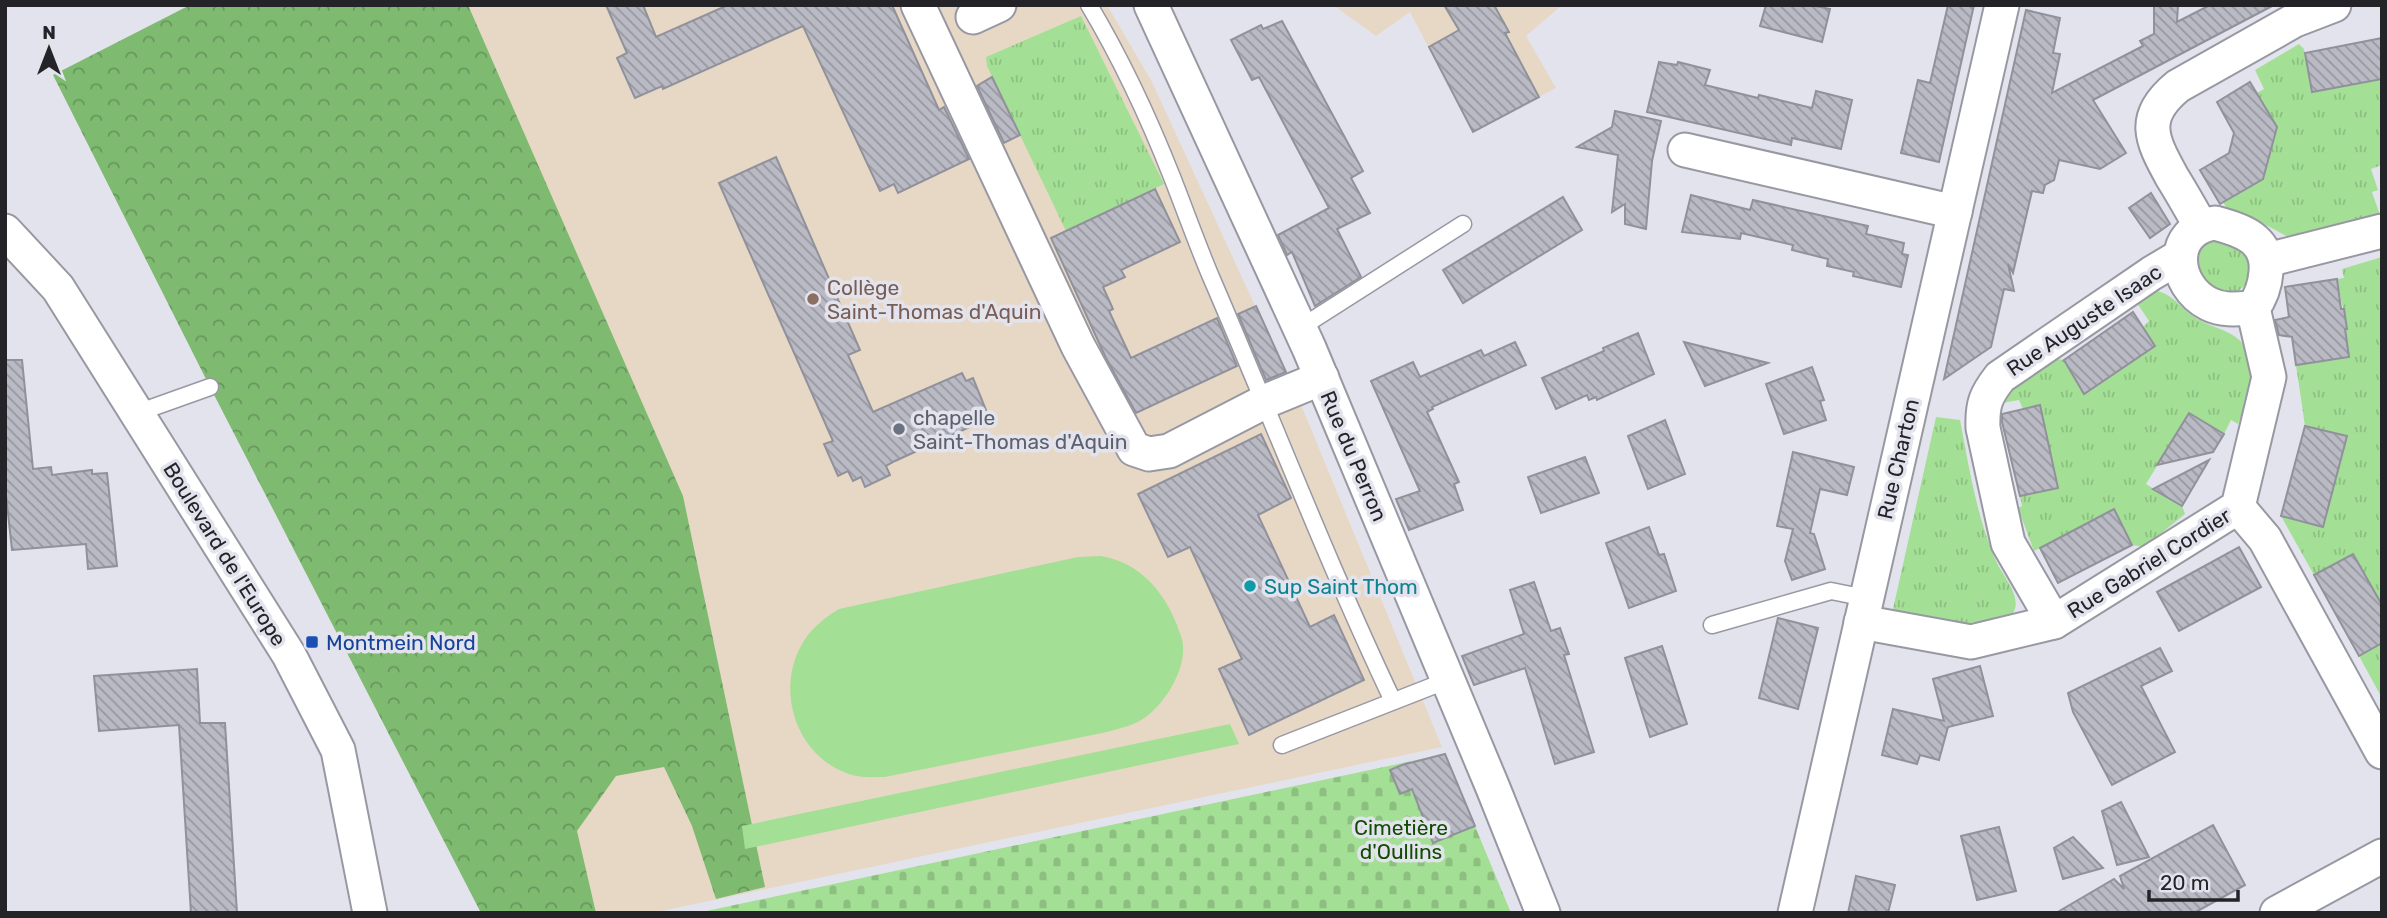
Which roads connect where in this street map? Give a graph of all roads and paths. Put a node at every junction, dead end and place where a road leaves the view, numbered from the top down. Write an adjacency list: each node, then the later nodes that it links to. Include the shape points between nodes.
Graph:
1 (918, 5): 6 (street)
2 (1089, 5): 19 (lane, via 1171,174)
3 (1152, 5): 16 (street, Rue du Perron)
4 (2002, 5): 8 (street, Rue Charton)
5 (2334, 5): 10 (street, via 2295,20 2164,97 2152,129 2155,146)
6 (966, 22): 19 (street, via 1078,346 1134,449 1149,454 1169,451)
7 (1685, 150): 8 (street)
8 (1955, 212): 22 (street, Rue Charton)
9 (1463, 224): 16 (lane)
10 (2200, 225): 13 (street); 14 (street, via 2215,223 2249,235)
11 (5, 231): 20 (street, Boulevard de l'Europe, via 58,288)
12 (2382, 231): 14 (street)
13 (2179, 257): 15 (street, via 2192,290 2208,304); 23 (street, Rue Auguste Isaac, via 2000,377 1982,408 2008,543)
14 (2267, 260): 15 (street, via 2261,297)
15 (2253, 309): 21 (street, Rue Gabriel Cordier, via 2269,377)
16 (1300, 328): 17 (street, Rue du Perron)
17 (1322, 378): 19 (street); 25 (street, Rue du Perron)
18 (210, 387): 20 (lane)
19 (1266, 401): 26 (lane, via 1351,613)
20 (137, 413): 30 (street, Boulevard de l'Europe, via 289,655 338,750)
21 (2238, 507): 23 (street, Rue Gabriel Cordier); 28 (street, via 2265,539)
22 (1863, 610): 23 (street, Rue Gabriel Cordier, via 1971,642); 24 (lane, via 1831,591); 32 (street, Rue Charton)
23 (2054, 622)
24 (1712, 625)
25 (1448, 680): 26 (lane); 31 (street, Rue du Perron)
26 (1393, 701): 27 (lane)
27 (1282, 746)
28 (2382, 751)
29 (2382, 856): 33 (street)
30 (370, 913)
31 (1543, 913)
32 (1795, 913)
33 (2277, 913)

